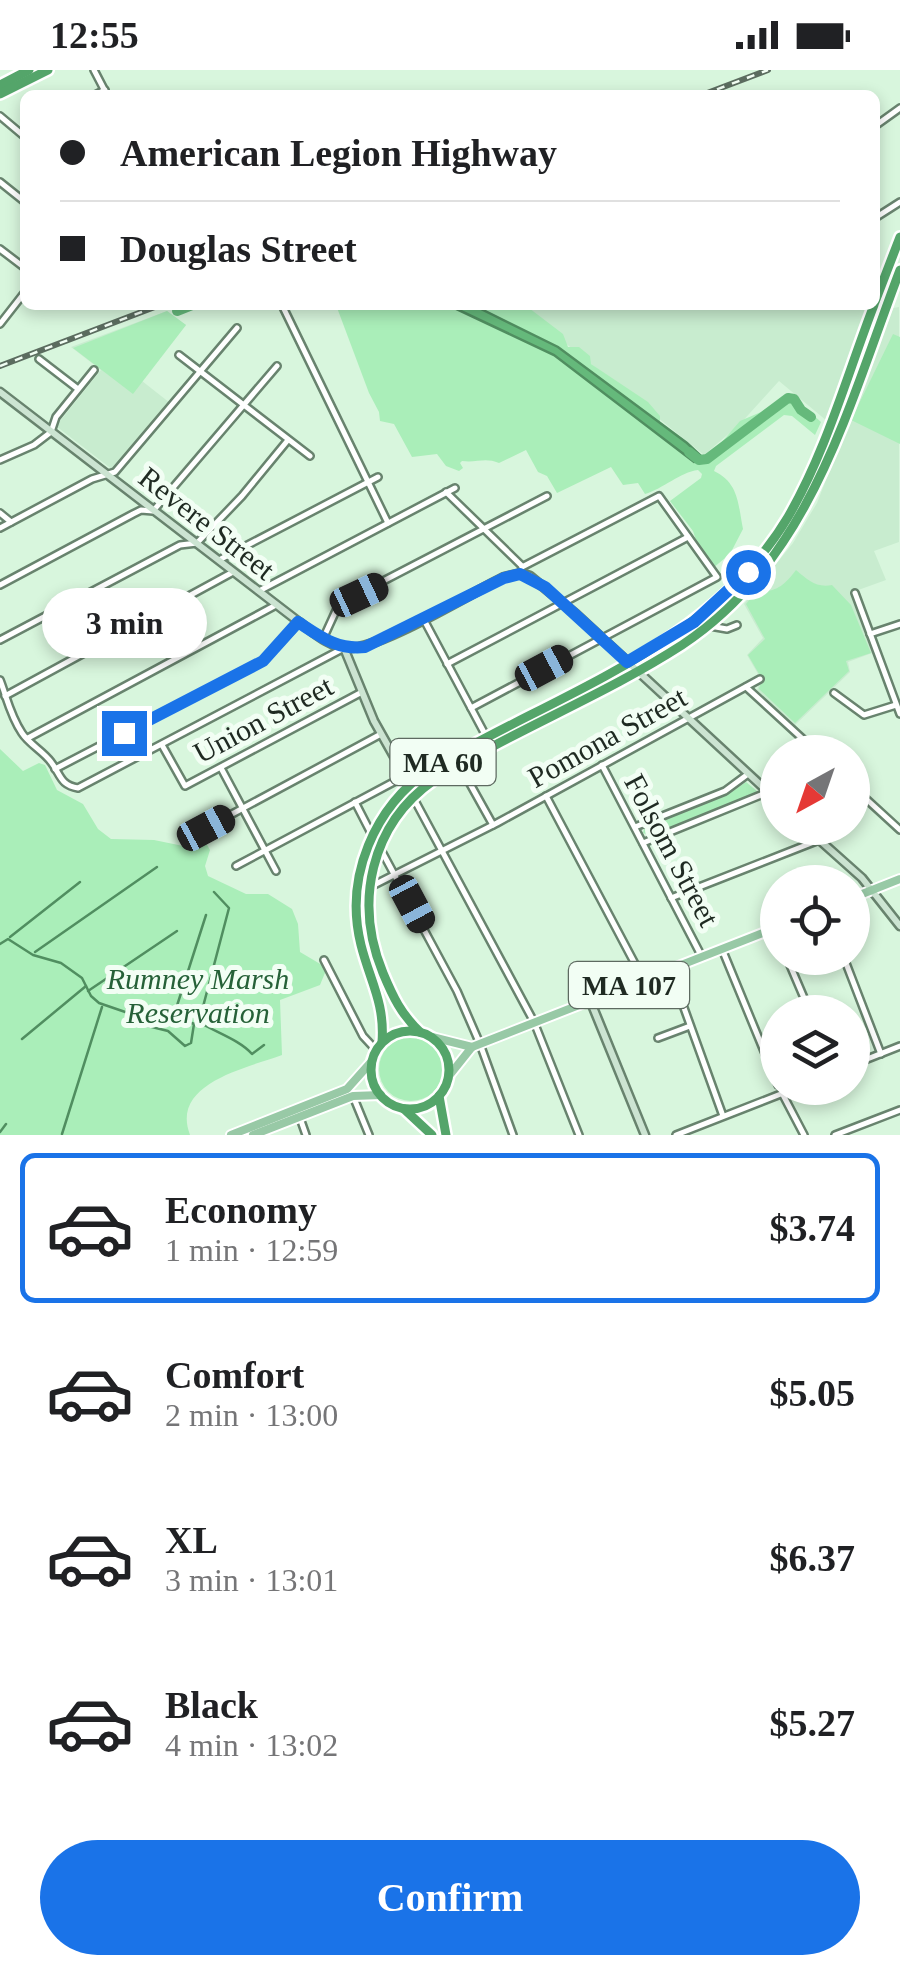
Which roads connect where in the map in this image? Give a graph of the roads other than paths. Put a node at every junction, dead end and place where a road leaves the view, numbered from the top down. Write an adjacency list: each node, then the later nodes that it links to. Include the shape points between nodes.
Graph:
1 (29, 70): 3 (highway)
2 (48, 70): 4 (highway)
3 (0, 84)
4 (0, 94)
5 (0, 116): 6 (street)
6 (20, 133)
7 (0, 182): 8 (street)
8 (20, 198)
9 (900, 237): 13 (highway, MA 60)
10 (0, 249): 11 (street)
11 (20, 264)
12 (900, 270): 18 (highway, MA 60)
13 (880, 289)
14 (20, 298): 19 (street)
15 (900, 298): 18 (street)
16 (284, 310): 37 (street)
17 (872, 310): 67 (highway, MA 60, via 808,476 773,540 710,608)
18 (884, 311): 61 (highway, MA 60, via 802,515 760,575)
19 (1, 320)
20 (236, 328): 25 (street)
21 (178, 355): 25 (street)
22 (39, 360): 26 (street)
23 (277, 366): 30 (street)
24 (94, 370): 26 (street)
25 (202, 370): 30 (street); 35 (street)
26 (78, 389): 31 (street)
27 (0, 392): 28 (main road, Revere Street)
28 (9, 399): 29 (street); 31 (main road, Revere Street)
29 (0, 403)
30 (246, 405): 32 (street); 41 (street)
31 (51, 432): 34 (street); 35 (main road, Revere Street)
32 (288, 440): 33 (street); 48 (street)
33 (310, 456)
34 (0, 460)
35 (110, 476): 41 (main road, Revere Street); 43 (street)
36 (378, 477): 37 (street)
37 (367, 482): 44 (street); 49 (street)
38 (455, 488): 39 (street)
39 (446, 492): 44 (street); 46 (street)
40 (547, 496): 46 (street)
41 (153, 511): 48 (main road, Revere Street); 52 (street, via 141,510)
42 (0, 513): 43 (street)
43 (10, 522): 45 (street)
44 (388, 523): 53 (street)
45 (0, 528)
46 (483, 529): 50 (street); 64 (street, via 339,604)
47 (688, 536): 50 (street, via 660,496); 55 (street); 63 (street, via 716,577)
48 (197, 542): 49 (main road, Revere Street); 65 (street)
49 (218, 560): 51 (main road, Revere Street)
50 (522, 570): 55 (main road); 57 (main road)
51 (233, 572): 53 (main road, Revere Street); 75 (street)
52 (0, 585)
53 (259, 591): 56 (main road, Revere Street)
54 (856, 593): 62 (street)
55 (562, 602): 63 (main road); 68 (street)
56 (276, 605): 58 (main road, Revere Street); 83 (street)
57 (423, 618): 66 (main road, via 374,644); 68 (street)
58 (298, 622): 64 (main road, Revere Street); 88 (street, via 263,661)
59 (900, 624): 62 (street)
60 (737, 625): 61 (street)
61 (707, 626): 69 (highway, MA 60)
62 (870, 634): 76 (street)
63 (601, 638): 67 (main road); 77 (street)
64 (324, 639): 66 (main road, Revere Street)
65 (0, 640)
66 (344, 648): 73 (main road); 84 (street)
67 (627, 662): 69 (main road); 82 (highway, MA 60)
68 (447, 664): 77 (street)
69 (637, 671): 79 (main road); 87 (highway, MA 60)
70 (760, 679): 72 (street, Pomona Street)
71 (0, 680): 75 (street)
72 (746, 687): 79 (street, Pomona Street); 81 (street)
73 (362, 692): 80 (main road); 86 (street, Union Street)
74 (834, 693): 76 (street, via 868,716)
75 (5, 696): 83 (street)
76 (896, 704): 78 (street)
77 (471, 708): 82 (street)
78 (900, 714)
79 (688, 718): 85 (street, Pomona Street); 89 (main road)
80 (381, 734): 90 (main road); 97 (street)
81 (798, 735)
82 (487, 738): 90 (highway, MA 60)
83 (27, 739): 88 (street)
84 (162, 745): 86 (street, Union Street, via 184,786); 88 (street, via 74,788)
85 (602, 765): 92 (street, Pomona Street); 99 (street, Folsom Street)
86 (221, 767): 97 (street)
87 (456, 768): 93 (highway, MA 60); 98 (street)
88 (55, 769)
89 (748, 774): 91 (main road); 99 (street, via 729,789)
90 (407, 781): 95 (street); 102 (highway, MA 60)
91 (760, 785)
92 (546, 796): 98 (street, Pomona Street); 123 (street)
93 (414, 797): 106 (highway, MA 60); 108 (street)
94 (760, 797): 103 (street)
95 (355, 802): 102 (street); 107 (street)
96 (870, 802): 101 (street)
97 (242, 809): 100 (street); 107 (street)
98 (493, 825): 108 (street, Pomona Street)
99 (635, 827): 103 (street, Folsom Street)
100 (206, 828)
101 (900, 830)
102 (372, 835): 133 (highway, MA 60, via 360,870 356,918 383,1011)
103 (643, 843): 115 (street, Folsom Street)
104 (806, 845): 115 (street)
105 (824, 845): 114 (main road)
106 (379, 847): 111 (street); 113 (highway, MA 60)
107 (264, 849): 109 (street); 110 (street)
108 (443, 850): 111 (street, Pomona Street); 125 (street)
109 (236, 866)
110 (276, 871)
111 (396, 874): 113 (street, Pomona Street); 131 (street)
112 (900, 879): 114 (main road)
113 (369, 887): 127 (highway, MA 60, via 378,962 399,1008)
114 (872, 890): 116 (main road)
115 (671, 898): 119 (street, Folsom Street)
116 (900, 926)
117 (760, 936): 118 (main road, MA 107)
118 (722, 949): 119 (main road, MA 107); 130 (street)
119 (702, 957): 121 (main road, MA 107)
120 (324, 960): 133 (street)
121 (670, 970): 123 (main road, MA 107); 126 (street)
122 (851, 975): 134 (street)
123 (643, 980): 124 (main road, MA 107)
124 (590, 1000): 125 (main road, MA 107); 154 (main road)
125 (534, 1022): 131 (main road, MA 107); 153 (street)
126 (690, 1026): 129 (street); 144 (street)
127 (420, 1032): 128 (highway, MA 60); 133 (highway, via 400,1032)
128 (432, 1038): 131 (main road); 136 (highway, via 447,1057)
129 (658, 1038)
130 (760, 1040)
131 (476, 1045): 136 (main road, MA 107); 152 (street)
132 (900, 1046): 134 (street)
133 (377, 1051): 138 (highway, MA 60, via 372,1078); 146 (main road, via 347,1089)
134 (881, 1054): 135 (street)
135 (870, 1058)
136 (448, 1077): 139 (highway)
137 (353, 1096): 138 (main road); 145 (main road); 149 (street)
138 (381, 1096): 142 (highway)
139 (438, 1096): 142 (highway, via 422,1107); 151 (highway)
140 (760, 1098): 144 (street)
141 (789, 1105): 156 (street)
142 (402, 1108): 150 (highway)
143 (900, 1110): 157 (street)
144 (723, 1116): 155 (street)
145 (300, 1118): 147 (main road); 148 (street)
146 (231, 1135)
147 (252, 1135)
148 (306, 1135)
149 (369, 1135)
150 (432, 1135)
151 (446, 1135)
152 (513, 1135)
153 (579, 1135)
154 (645, 1135)
155 (676, 1135)
156 (804, 1135)
157 (836, 1135)

